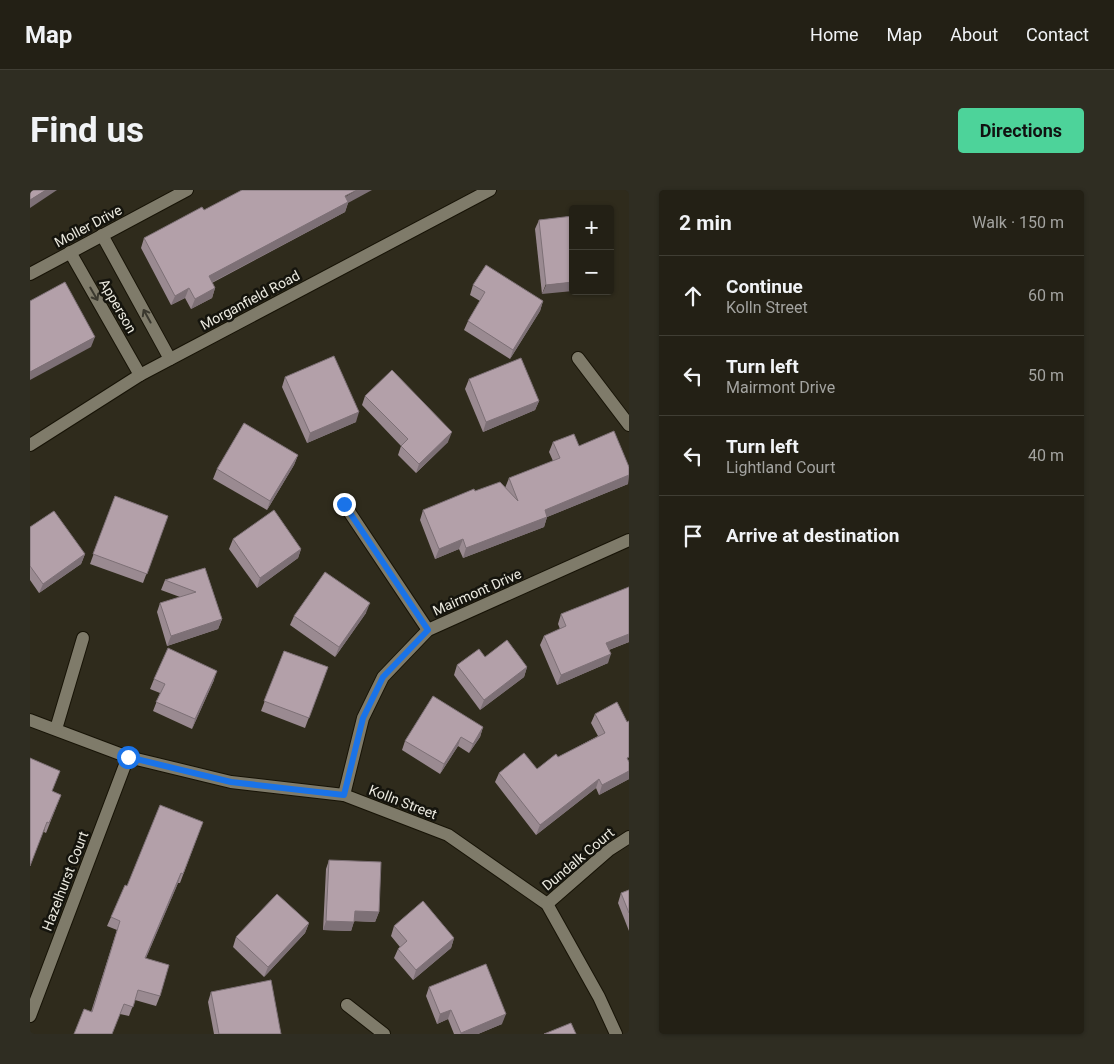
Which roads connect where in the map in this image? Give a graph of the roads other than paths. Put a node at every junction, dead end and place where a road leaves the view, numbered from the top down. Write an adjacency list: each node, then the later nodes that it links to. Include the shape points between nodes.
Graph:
1 (490, 190): 7 (street, Morganfield Road)
2 (184, 191): 3 (street, Moller Drive)
3 (102, 235): 4 (street, Moller Drive); 7 (street, Apperson, one-way to 3)
4 (70, 252): 5 (street, Moller Drive); 8 (street, Apperson, one-way to 8)
5 (30, 274)
6 (578, 358): 9 (street)
7 (170, 359): 8 (street, Morganfield Road)
8 (140, 375): 10 (street, Morganfield Road)
9 (629, 426)
10 (30, 445)
11 (344, 504): 13 (street)
12 (629, 540): 13 (street, Mairmont Drive)
13 (428, 630): 18 (street, Mairmont Drive, via 383,677 363,718)
14 (83, 638): 16 (street)
15 (30, 720): 16 (street, Kolln Street)
16 (56, 729): 17 (street, Kolln Street)
17 (128, 757): 18 (street, Kolln Street, via 231,782); 22 (street, Hazelhurst Court)
18 (344, 795): 20 (street, Kolln Street, via 448,835)
19 (629, 837): 20 (street, Dundalk Court, via 609,850)
20 (547, 904): 24 (street, Kolln Street)
21 (347, 1005): 23 (street)
22 (30, 1016)
23 (384, 1034)
24 (616, 1034)

